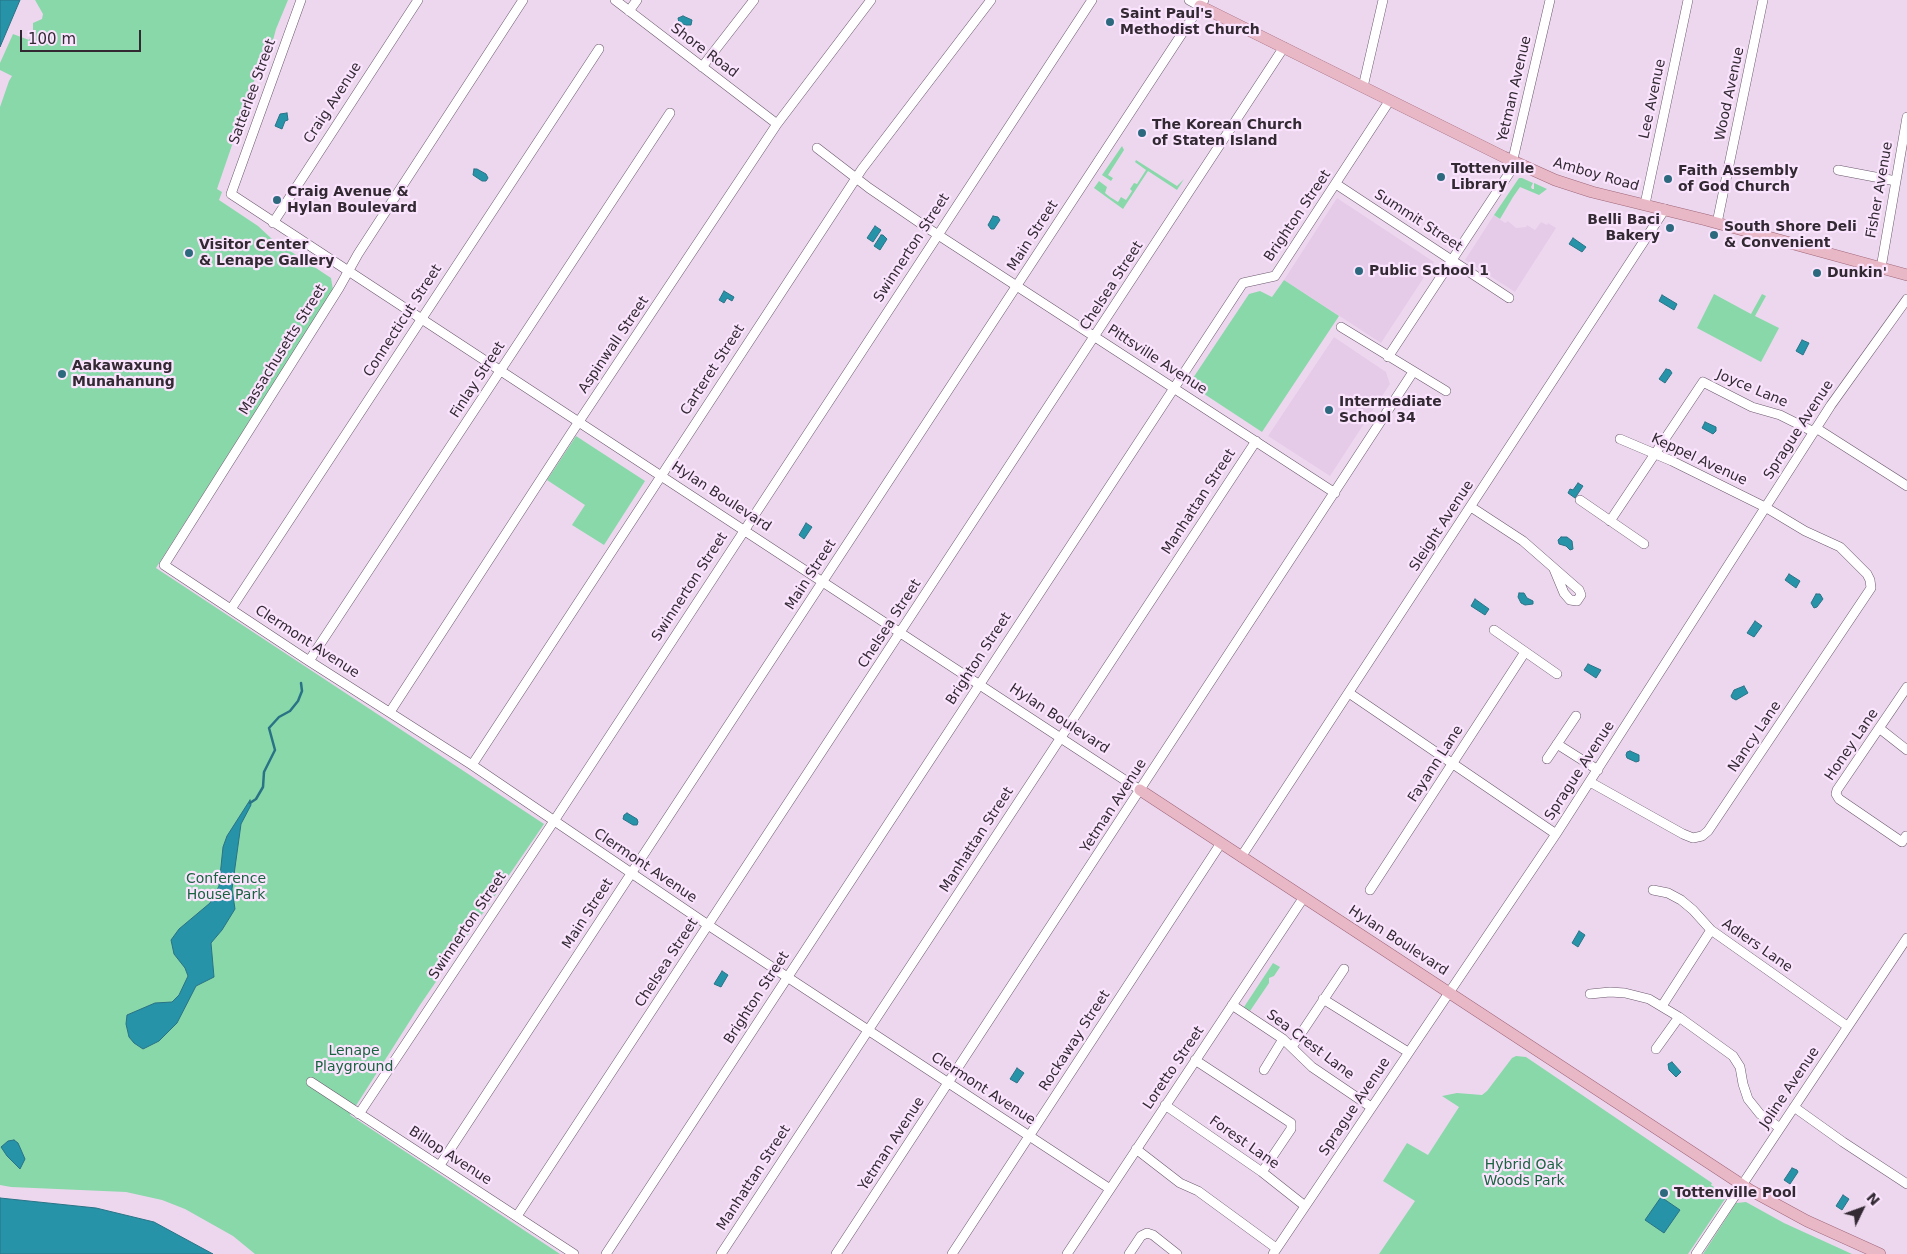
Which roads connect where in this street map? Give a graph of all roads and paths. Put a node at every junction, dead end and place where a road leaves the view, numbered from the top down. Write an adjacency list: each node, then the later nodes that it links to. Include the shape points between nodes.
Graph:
1 (301, 0): 31 (street, Satterlee Street)
2 (418, 0): 34 (street, Craig Avenue)
3 (524, 0): 39 (street, Massachusetts Street)
4 (615, 0): 16 (street, Shore Road)
5 (637, 0): 16 (street)
6 (754, 0): 19 (street)
7 (871, 0): 24 (street, Aspinwall Street)
8 (991, 0): 28 (street, Carteret Street)
9 (1092, 0): 36 (street, Swinnerton Street)
10 (1189, 0): 15 (street, Amboy Road)
11 (1383, 0): 20 (street)
12 (1550, 0): 26 (street, Yetman Avenue)
13 (1688, 0): 32 (street, Lee Avenue)
14 (1763, 0): 35 (street, Wood Avenue)
15 (1202, 3): 17 (main road, Amboy Road); 41 (street, Main Street)
16 (629, 11): 19 (street, Shore Road)
17 (1284, 47): 20 (main road, Amboy Road); 46 (street, Chelsea Street)
18 (599, 49): 44 (street, Connecticut Street)
19 (702, 67): 24 (street, Shore Road)
20 (1363, 87): 21 (main road, Amboy Road)
21 (1390, 100): 26 (main road, Amboy Road); 30 (street, Brighton Street)
22 (670, 113): 48 (street, Finlay Street)
23 (1907, 117): 29 (street, Fisher Avenue)
24 (777, 124): 52 (street, Aspinwall Street)
25 (817, 148): 28 (street, Pittsville Avenue)
26 (1513, 162): 32 (main road, Amboy Road, via 1567,185); 37 (street, Yetman Avenue, via 1507,177)
27 (1838, 170): 29 (street)
28 (856, 178): 36 (street, Pittsville Avenue); 57 (street, Carteret Street)
29 (1896, 181): 38 (street, Fisher Avenue)
30 (1336, 184): 37 (street, Summit Street); 50 (street, Brighton Street, via 1275,276 1243,283)
31 (231, 194): 34 (street, Hylan Boulevard)
32 (1646, 204): 33 (main road, Amboy Road)
33 (1665, 209): 35 (main road, Amboy Road); 61 (street, Sleight Avenue)
34 (273, 222): 39 (street, Hylan Boulevard)
35 (1717, 222): 38 (main road, Amboy Road)
36 (937, 234): 41 (street, Pittsville Avenue); 64 (street, Swinnerton Street)
37 (1452, 260): 42 (street, Summit Street); 47 (street, Yetman Avenue)
38 (1881, 268): 40 (main road, Amboy Road)
39 (348, 271): 44 (street, Hylan Boulevard); 67 (street, Massachusetts Street)
40 (1907, 275)
41 (1017, 285): 46 (street, Pittsville Avenue); 69 (street, Main Street)
42 (1509, 298)
43 (1907, 300): 53 (street, Sprague Avenue)
44 (421, 319): 48 (street, Hylan Boulevard); 70 (street, Connecticut Street)
45 (1341, 327): 47 (street)
46 (1095, 336): 50 (street, Pittsville Avenue); 72 (street, Chelsea Street)
47 (1388, 357): 49 (street)
48 (500, 371): 52 (street, Hylan Boulevard); 74 (street, Finlay Street)
49 (1413, 372): 51 (street); 59 (street, Yetman Avenue)
50 (1175, 388): 55 (street, Pittsville Avenue); 76 (street, Brighton Street)
51 (1446, 391)
52 (579, 422): 57 (street, Hylan Boulevard); 79 (street, Aspinwall Street)
53 (1815, 430): 56 (street, Joyce Lane, via 1752,407 1703,382); 58 (street); 62 (street, Sprague Avenue)
54 (1620, 439): 56 (street, Keppel Avenue)
55 (1256, 441): 59 (street, Pittsville Avenue); 82 (street, Manhattan Street)
56 (1656, 454): 62 (street, Keppel Avenue); 63 (street)
57 (660, 476): 64 (street, Hylan Boulevard); 87 (street, Carteret Street)
58 (1907, 486)
59 (1335, 493): 90 (street, Yetman Avenue)
60 (1580, 500): 63 (street)
61 (1471, 507): 68 (street, via 1516,536); 78 (street, Sleight Avenue)
62 (1765, 507): 66 (street, Keppel Avenue); 88 (street, Sprague Avenue)
63 (1610, 521): 65 (street)
64 (744, 530): 69 (street, Hylan Boulevard); 91 (street, Swinnerton Street)
65 (1644, 544)
66 (1843, 549): 89 (street, Nancy Lane, via 1868,576 1870,591 1707,833 1690,838)
67 (164, 565): 70 (street, Clermont Avenue)
68 (1554, 569)
69 (823, 582): 72 (street, Hylan Boulevard); 96 (street, Main Street)
70 (231, 609): 74 (street, Clermont Avenue)
71 (1494, 630): 73 (street)
72 (900, 633): 76 (street, Hylan Boulevard); 100 (street, Chelsea Street)
73 (1525, 652): 75 (street); 86 (street, Fayann Lane)
74 (310, 661): 79 (street, Clermont Avenue)
75 (1556, 674)
76 (979, 684): 82 (street, Hylan Boulevard); 104 (street, Brighton Street)
77 (1907, 687): 81 (street, Honey Lane)
78 (1348, 693): 86 (street); 95 (street, Sleight Avenue)
79 (390, 712): 87 (street, Clermont Avenue)
80 (1576, 716): 83 (street)
81 (1879, 728): 84 (street); 93 (street, Honey Lane, via 1836,794 1902,842)
82 (1060, 738): 90 (street, Hylan Boulevard); 112 (street, Manhattan Street)
83 (1557, 744): 85 (street); 88 (street)
84 (1907, 750)
85 (1547, 759)
86 (1452, 764): 92 (street); 97 (street, Fayann Lane)
87 (472, 765): 91 (street, Clermont Avenue)
88 (1598, 770): 89 (street, Sprague Avenue)
89 (1590, 782): 92 (street, Sprague Avenue)
90 (1140, 790): 94 (main road, Hylan Boulevard); 120 (street, Yetman Avenue)
91 (554, 821): 96 (street, Clermont Avenue); 124 (street, Swinnerton Street)
92 (1556, 834): 105 (street, Sprague Avenue)
93 (1906, 836)
94 (1221, 843): 95 (main road, Hylan Boulevard); 126 (street, Rockaway Street)
95 (1241, 856): 99 (main road, Hylan Boulevard)
96 (631, 874): 100 (street, Clermont Avenue); 128 (street, Main Street)
97 (1370, 890)
98 (1653, 890): 101 (street, Adlers Lane, via 1681,900)
99 (1304, 897): 105 (main road, Hylan Boulevard); 108 (street, Loretto Street)
100 (708, 925): 104 (street, Clermont Avenue); 134 (street, Chelsea Street)
101 (1711, 930): 109 (street); 111 (street, Adlers Lane)
102 (1907, 938): 111 (street, Joline Avenue)
103 (1344, 969): 107 (street)
104 (788, 977): 112 (street, Clermont Avenue); 137 (street, Brighton Street)
105 (1449, 993): 116 (street, Sprague Avenue); 131 (main road, Hylan Boulevard)
106 (1590, 994): 109 (street, via 1625,993)
107 (1324, 999): 114 (street); 116 (street)
108 (1232, 1005): 113 (street, Sea Crest Lane); 117 (street, Loretto Street)
109 (1662, 1006): 110 (street)
110 (1679, 1017): 115 (street); 125 (street, via 1733,1056 1740,1067 1748,1099 1760,1114)
111 (1847, 1026): 122 (street, Joline Avenue)
112 (868, 1030): 120 (street, Clermont Avenue); 138 (street, Manhattan Street)
113 (1283, 1039): 114 (street, Sea Crest Lane); 118 (street)
114 (1292, 1047): 123 (street, Sea Crest Lane, via 1312,1067)
115 (1656, 1049)
116 (1408, 1052): 123 (street, Sprague Avenue)
117 (1195, 1060): 121 (street, Loretto Street); 129 (street, via 1292,1125)
118 (1264, 1070)
119 (311, 1082): 124 (street, Billop Avenue)
120 (949, 1083): 126 (street, Clermont Avenue); 139 (street, Yetman Avenue)
121 (1165, 1105): 127 (street, Loretto Street); 129 (street, Forest Lane)
122 (1794, 1106): 125 (street, Joline Avenue); 130 (street)
123 (1371, 1107): 133 (street, Sprague Avenue)
124 (359, 1114): 128 (street, Billop Avenue)
125 (1780, 1128): 131 (street, Joline Avenue)
126 (1029, 1136): 132 (street, Clermont Avenue); 140 (street, Rockaway Street)
127 (1136, 1149): 132 (street, Loretto Street); 135 (street, via 1180,1183 1198,1191)
128 (440, 1165): 134 (street, Billop Avenue)
129 (1262, 1172): 133 (street, Forest Lane)
130 (1907, 1184)
131 (1742, 1185): 144 (street, Joline Avenue); 145 (main road, Hylan Boulevard, via 1783,1209)
132 (1110, 1189): 141 (street, Loretto Street)
133 (1305, 1206): 135 (street, Sprague Avenue)
134 (517, 1216): 136 (street, Billop Avenue)
135 (1275, 1251)
136 (574, 1254)
137 (606, 1254)
138 (721, 1254)
139 (836, 1254)
140 (952, 1254)
141 (1067, 1254)
142 (1129, 1254): 143 (street, via 1147,1233)
143 (1177, 1254)
144 (1696, 1254)
145 (1880, 1254)

